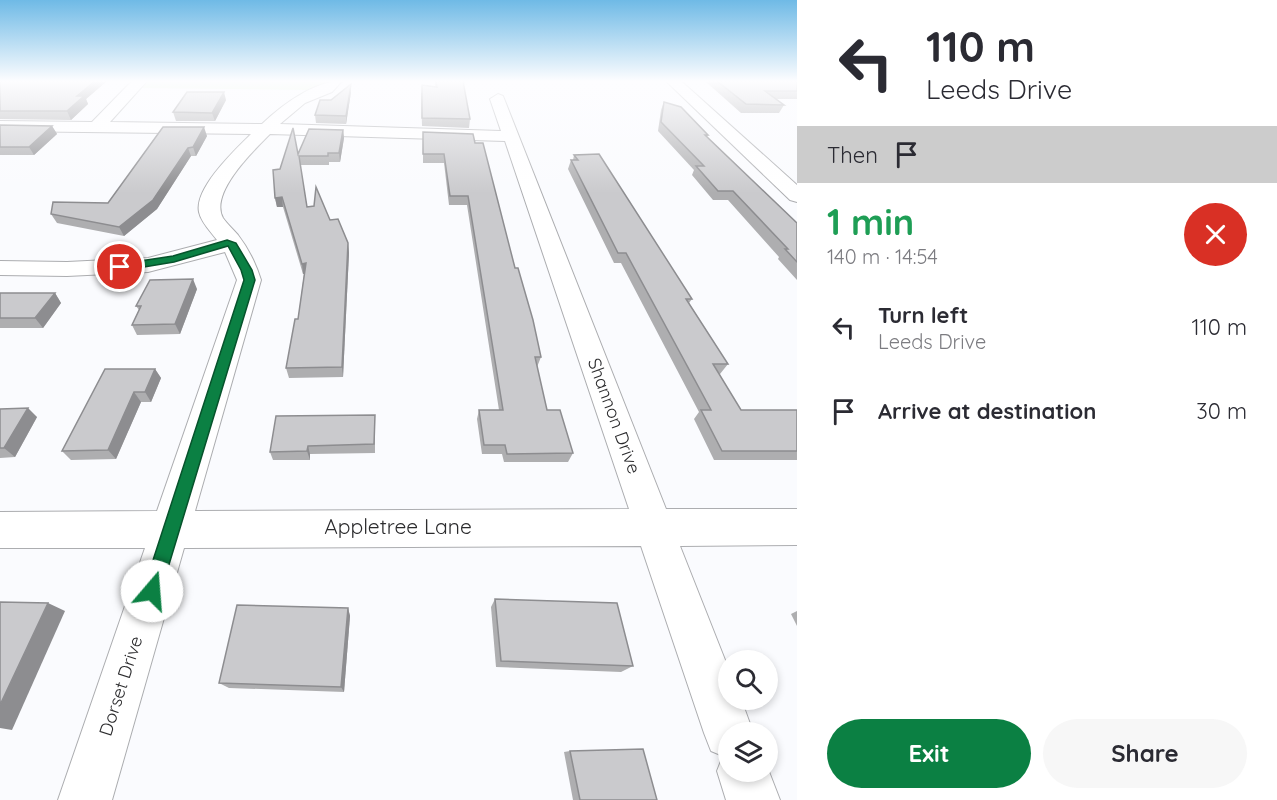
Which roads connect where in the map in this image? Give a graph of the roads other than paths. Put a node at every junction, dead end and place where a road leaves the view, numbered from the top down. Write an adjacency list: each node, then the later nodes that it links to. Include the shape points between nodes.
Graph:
1 (105, 118): 6 (street)
2 (278, 118): 7 (street, Dorset Drive)
3 (504, 118): 8 (street, Shannon Drive)
4 (713, 118): 9 (street)
5 (0, 126): 6 (street)
6 (98, 126): 7 (street)
7 (266, 129): 8 (street); 10 (street, Dorset Drive, via 223,175 208,199 209,211)
8 (510, 136): 12 (street, Shannon Drive)
9 (797, 196)
10 (231, 243): 11 (street, via 148,265); 14 (street, Dorset Drive, via 249,280)
11 (0, 268)
12 (655, 527): 13 (street, Appletree Lane); 14 (street, Appletree Lane); 16 (street, Shannon Drive)
13 (797, 527)
14 (172, 528): 15 (street, Appletree Lane); 18 (street, Dorset Drive)
15 (0, 530)
16 (725, 722)
17 (747, 782): 19 (street)
18 (85, 800)
19 (753, 800)

